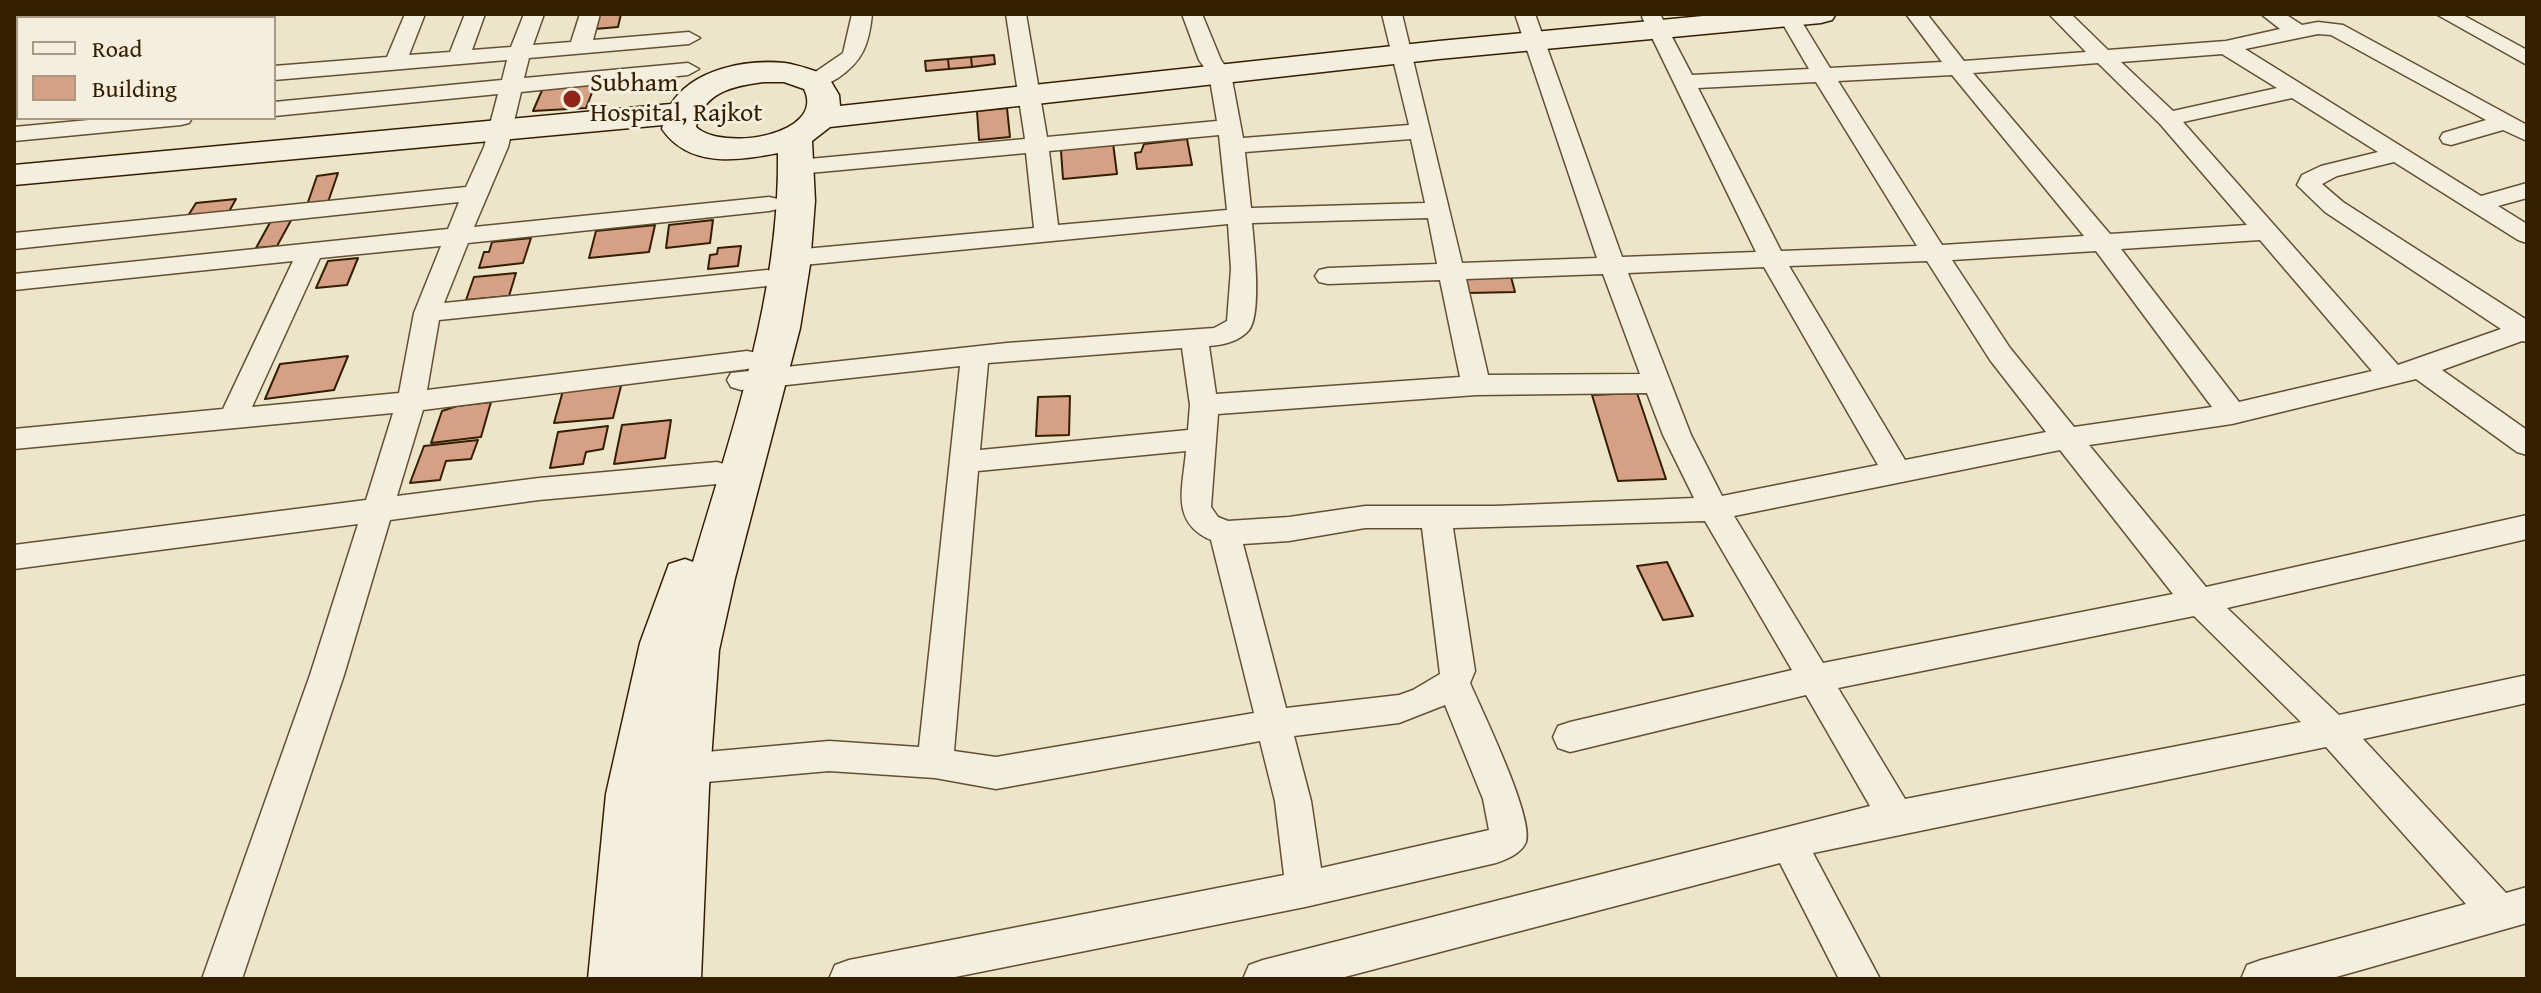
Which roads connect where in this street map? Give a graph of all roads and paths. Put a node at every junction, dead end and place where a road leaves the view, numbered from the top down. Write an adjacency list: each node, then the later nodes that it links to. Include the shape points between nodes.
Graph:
1 (415, 14): 26 (street)
2 (475, 14): 23 (street)
3 (534, 14): 22 (street)
4 (590, 14): 20 (street)
5 (693, 14): 19 (street)
6 (862, 14): 40 (street, via 855,56)
7 (1016, 14): 32 (street)
8 (1192, 14): 27 (street)
9 (1821, 14): 14 (main road)
10 (1916, 14): 28 (street)
11 (2059, 14): 24 (street)
12 (2271, 14): 17 (street)
13 (2446, 14): 25 (street)
14 (1788, 16): 15 (main road); 30 (street)
15 (1663, 20): 16 (main road); 31 (street)
16 (1529, 28): 18 (main road); 66 (street)
17 (2298, 32): 21 (street); 39 (street, via 2336,29)
18 (1397, 36): 27 (main road); 41 (street)
19 (689, 38): 20 (street, via 630,36); 35 (street)
20 (580, 47): 22 (street)
21 (2226, 47): 24 (street); 34 (street)
22 (520, 52): 23 (street); 33 (street)
23 (458, 58): 26 (street)
24 (2101, 58): 28 (street); 37 (street)
25 (2527, 59)
26 (395, 63): 29 (street)
27 (1215, 67): 32 (main road); 44 (street)
28 (1957, 68): 30 (street); 62 (street)
29 (276, 73)
30 (1822, 76): 31 (street); 64 (street)
31 (1685, 82): 65 (street)
32 (1027, 86): 40 (main road); 47 (street)
33 (510, 88): 35 (street); 36 (street); 45 (street)
34 (2293, 91): 37 (street); 48 (street)
35 (686, 101): 40 (main road, via 688,139 712,148 744,150); 40 (main road, via 727,79 787,73); 45 (main road)
36 (276, 109)
37 (2168, 119): 57 (street)
38 (160, 120): 42 (street)
39 (2505, 122): 43 (street); 46 (street)
40 (803, 125): 47 (street); 53 (main road); 67 (main road)
41 (1421, 131): 44 (street); 55 (street)
42 (14, 134)
43 (2527, 134)
44 (1231, 137): 47 (street); 56 (street)
45 (498, 138): 49 (main road); 51 (main road); 52 (street)
46 (2451, 138)
47 (1037, 145): 58 (street)
48 (2396, 155): 54 (street); 72 (street, via 2329,171 2309,185 2334,207)
49 (14, 175)
50 (2527, 190): 54 (street)
51 (14, 193)
52 (475, 193): 60 (street); 61 (street)
53 (769, 204): 60 (street); 67 (main road)
54 (2477, 205): 59 (street)
55 (1438, 210): 56 (street); 68 (street)
56 (1239, 216): 58 (street); 73 (street, via 1244,269 1240,324 1232,332)
57 (2265, 232): 62 (street); 77 (street)
58 (1047, 235): 67 (street)
59 (2527, 235)
60 (458, 238): 63 (street); 71 (street)
61 (14, 241)
62 (2102, 241): 64 (street); 82 (street)
63 (310, 252): 70 (street); 83 (street)
64 (1935, 253): 65 (street); 84 (street, via 2000,354)
65 (1773, 261): 66 (street); 89 (street)
66 (1612, 264): 68 (street); 78 (street)
67 (780, 268): 71 (street); 76 (main road)
68 (1451, 270): 69 (street); 79 (street)
69 (1328, 276)
70 (14, 282)
71 (427, 313): 80 (street)
72 (2526, 331): 75 (street)
73 (1194, 338): 74 (street); 81 (street)
74 (975, 356): 76 (street); 88 (street)
75 (2420, 368): 77 (street); 87 (street)
76 (753, 372): 80 (street); 90 (main road); 105 (main road, via 696,642)
77 (2392, 376): 82 (street)
78 (1658, 383): 79 (street); 92 (street)
79 (1476, 385): 81 (street)
80 (411, 402): 83 (street); 91 (street)
81 (1204, 405): 86 (street)
82 (2232, 414): 84 (street)
83 (234, 416): 85 (street)
84 (2067, 438): 89 (street); 97 (street)
85 (14, 439)
86 (1201, 439): 88 (street); 95 (street, via 1196,509 1207,525)
87 (2527, 445)
88 (964, 462): 104 (street)
89 (1897, 472): 92 (street)
90 (717, 473): 91 (street); 111 (main road, via 664,643 632,794)
91 (378, 509): 96 (street); 110 (street)
92 (1714, 509): 93 (street); 98 (street)
93 (1436, 516): 95 (street, via 1365,517); 99 (street, via 1458,671)
94 (2527, 527): 97 (street)
95 (1225, 533): 101 (street)
96 (14, 557)
97 (2198, 602): 98 (street); 102 (street)
98 (1814, 679): 103 (street); 106 (street)
99 (1453, 683): 101 (street, via 1399,709); 108 (street, via 1501,799 1509,838 1496,846)
100 (2527, 689): 102 (street)
101 (1275, 724): 104 (street, via 996,773); 108 (street)
102 (2333, 731): 106 (street); 109 (street)
103 (1570, 737)
104 (935, 763): 105 (street, via 829,756)
105 (684, 769): 112 (main road)
106 (1896, 817): 107 (street)
107 (1789, 844): 114 (street); 115 (street)
108 (1305, 889): 113 (street)
109 (2513, 908): 116 (street)
110 (222, 979)
111 (617, 979)
112 (672, 979)
113 (849, 979)
114 (1263, 979)
115 (1860, 979)
116 (2261, 979)

